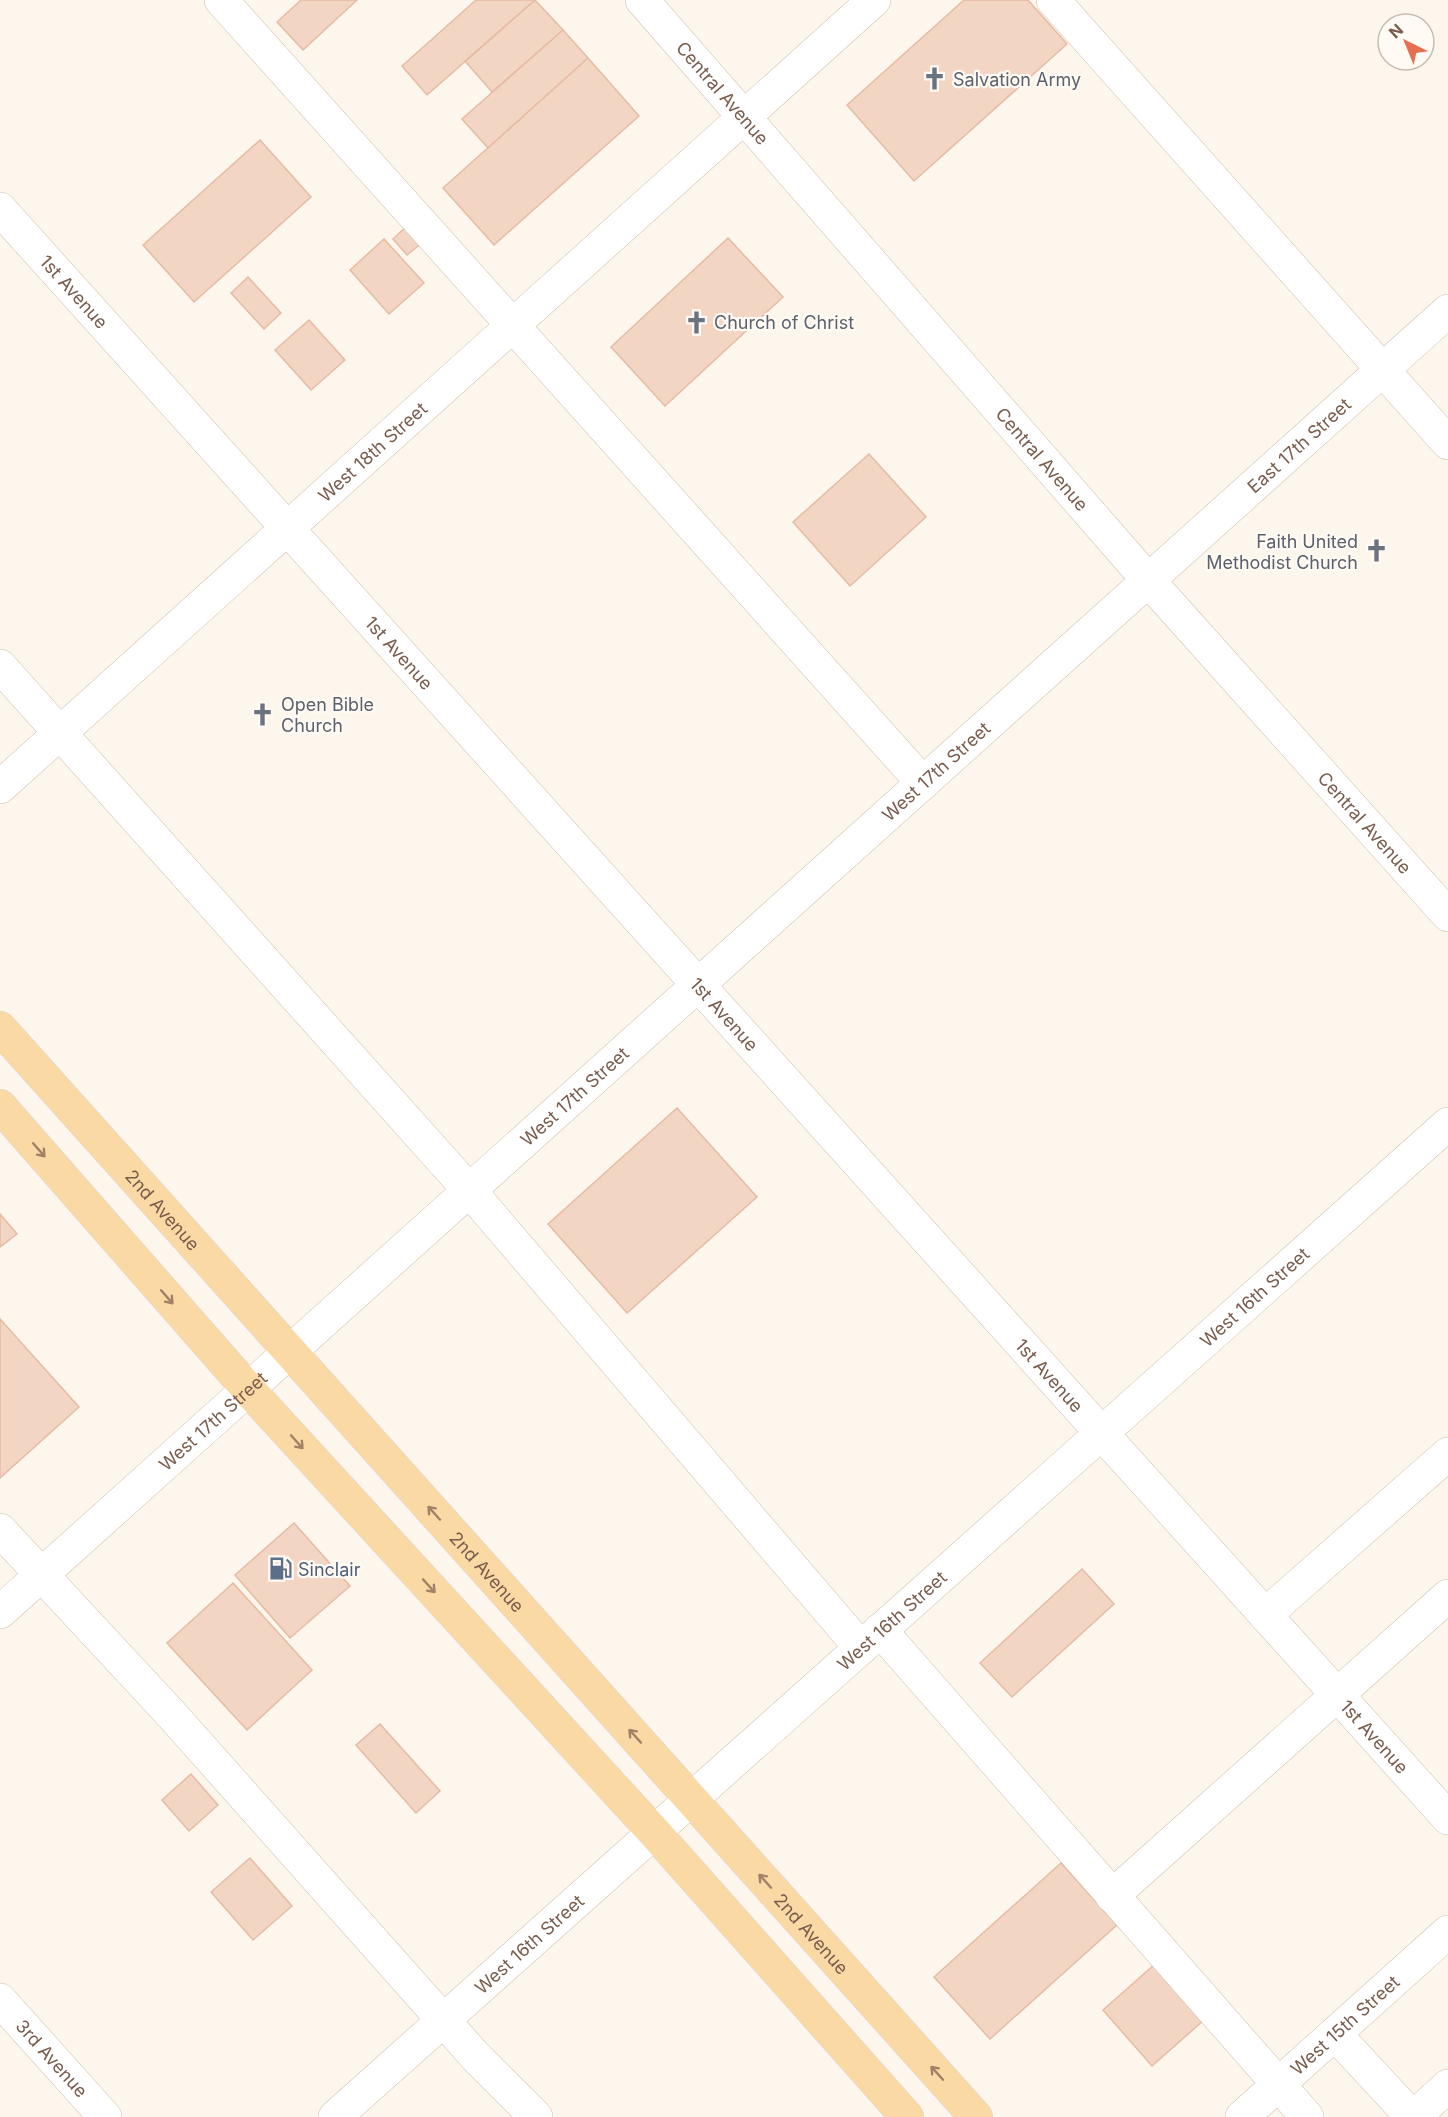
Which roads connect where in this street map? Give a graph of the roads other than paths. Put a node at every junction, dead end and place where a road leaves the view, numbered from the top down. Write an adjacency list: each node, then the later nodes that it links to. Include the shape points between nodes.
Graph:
1 (221, 0): 8 (street)
2 (642, 0): 5 (street, Central Avenue)
3 (874, 0): 5 (street, West 18th Street)
4 (1053, 0): 9 (street)
5 (745, 116): 8 (street, West 18th Street); 12 (street, Central Avenue)
6 (0, 209): 11 (street, 1st Avenue)
7 (1448, 310): 9 (street, East 17th Street)
8 (512, 326): 11 (street, West 18th Street); 15 (street)
9 (1383, 369): 10 (street); 12 (street, East 17th Street)
10 (1448, 443)
11 (287, 528): 14 (street, West 18th Street); 18 (street, 1st Avenue)
12 (1148, 580): 15 (street, West 17th Street); 17 (street, Central Avenue)
13 (0, 666): 14 (street)
14 (60, 733): 16 (street, West 18th Street); 22 (street)
15 (923, 783): 18 (street, West 17th Street)
16 (0, 787)
17 (1448, 915)
18 (698, 985): 22 (street, West 17th Street); 25 (street, 1st Avenue)
19 (0, 1028): 23 (main road, 2nd Avenue)
20 (0, 1106): 24 (main road, one-way to 24)
21 (1448, 1124): 25 (street, West 16th Street)
22 (469, 1190): 23 (street, West 17th Street); 32 (street)
23 (290, 1352): 24 (street, West 17th Street); 34 (main road, 2nd Avenue, one-way to 23)
24 (248, 1389): 28 (street, West 17th Street); 36 (main road, one-way to 36)
25 (1102, 1433): 31 (street, 1st Avenue); 32 (street, West 16th Street)
26 (1448, 1454): 31 (street)
27 (0, 1530): 28 (street)
28 (41, 1575): 30 (street, West 17th Street); 40 (street, via 172,1715)
29 (1448, 1596): 33 (street)
30 (0, 1612)
31 (1265, 1615): 33 (street, 1st Avenue)
32 (871, 1639): 34 (street, West 16th Street); 37 (street)
33 (1337, 1695): 35 (street, 1st Avenue); 37 (street)
34 (691, 1799): 36 (street, West 16th Street); 48 (main road, 2nd Avenue, one-way to 34)
35 (1448, 1818)
36 (654, 1832): 40 (street, West 16th Street); 44 (main road)
37 (1112, 1896): 42 (street)
38 (1448, 1932): 41 (street, West 15th Street)
39 (0, 2000): 45 (street, 3rd Avenue)
40 (443, 2021): 46 (street, West 16th Street); 47 (street)
41 (1335, 2034): 42 (street, West 15th Street); 51 (street)
42 (1278, 2084): 49 (street, West 15th Street); 50 (street)
43 (1448, 2086): 51 (street)
44 (898, 2114)
45 (105, 2117)
46 (335, 2117)
47 (536, 2117)
48 (976, 2117)
49 (1242, 2117)
50 (1307, 2117)
51 (1413, 2117)

